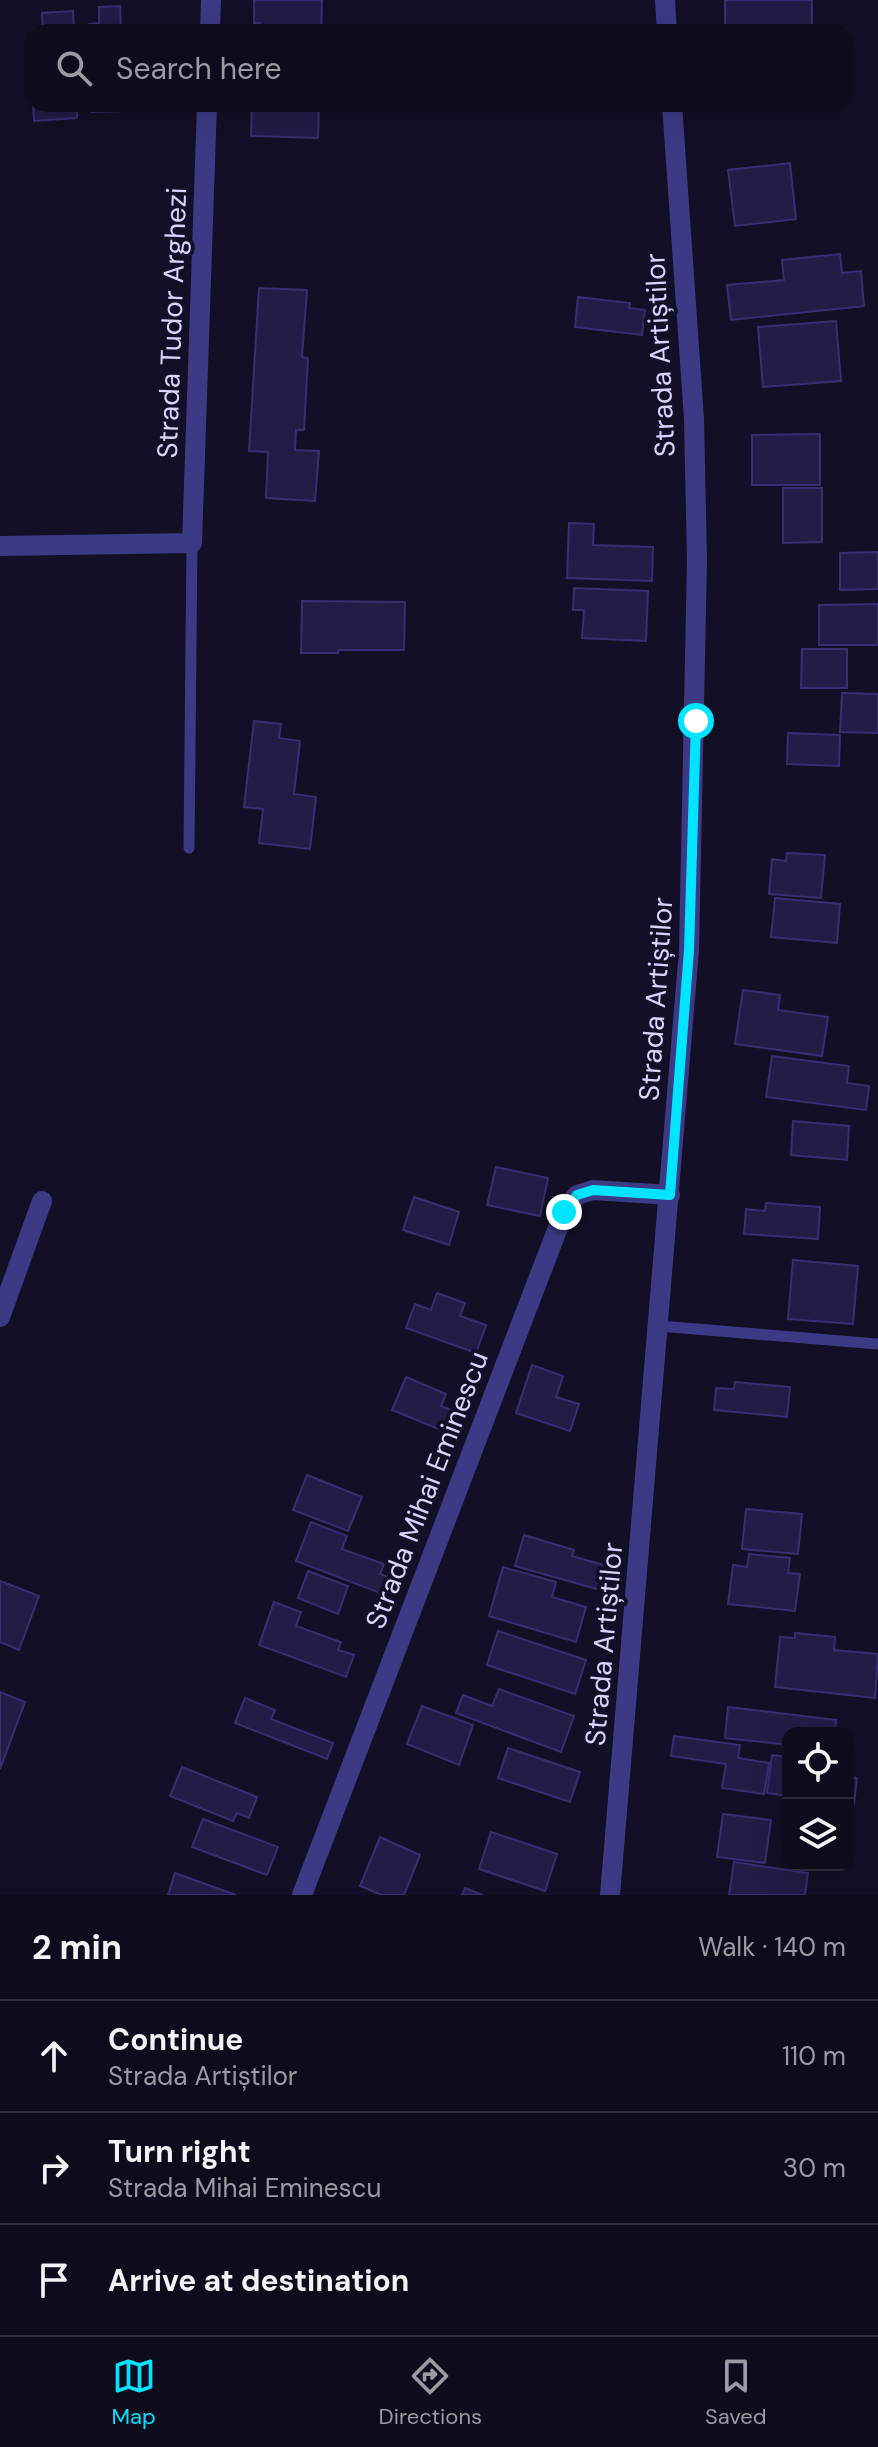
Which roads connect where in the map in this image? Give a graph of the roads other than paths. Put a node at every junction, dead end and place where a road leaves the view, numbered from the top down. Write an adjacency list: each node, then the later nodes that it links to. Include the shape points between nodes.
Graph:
1 (211, 0): 3 (street)
2 (665, 0): 4 (street)
3 (210, 24)
4 (666, 24)
5 (207, 112): 7 (street, Strada Tudor Arghezi)
6 (673, 112): 10 (street, Strada Artiștilor, via 694,419 697,560 689,950)
7 (192, 543): 8 (street); 9 (lane)
8 (0, 546)
9 (189, 848)
10 (670, 1195): 13 (street, Strada Artiștilor); 15 (street, Strada Mihai Eminescu, via 593,1190 577,1195 564,1212)
11 (42, 1201): 12 (street)
12 (0, 1317)
13 (659, 1326): 14 (lane); 16 (street, Strada Artiștilor)
14 (878, 1344)
15 (302, 1895)
16 (610, 1895)

